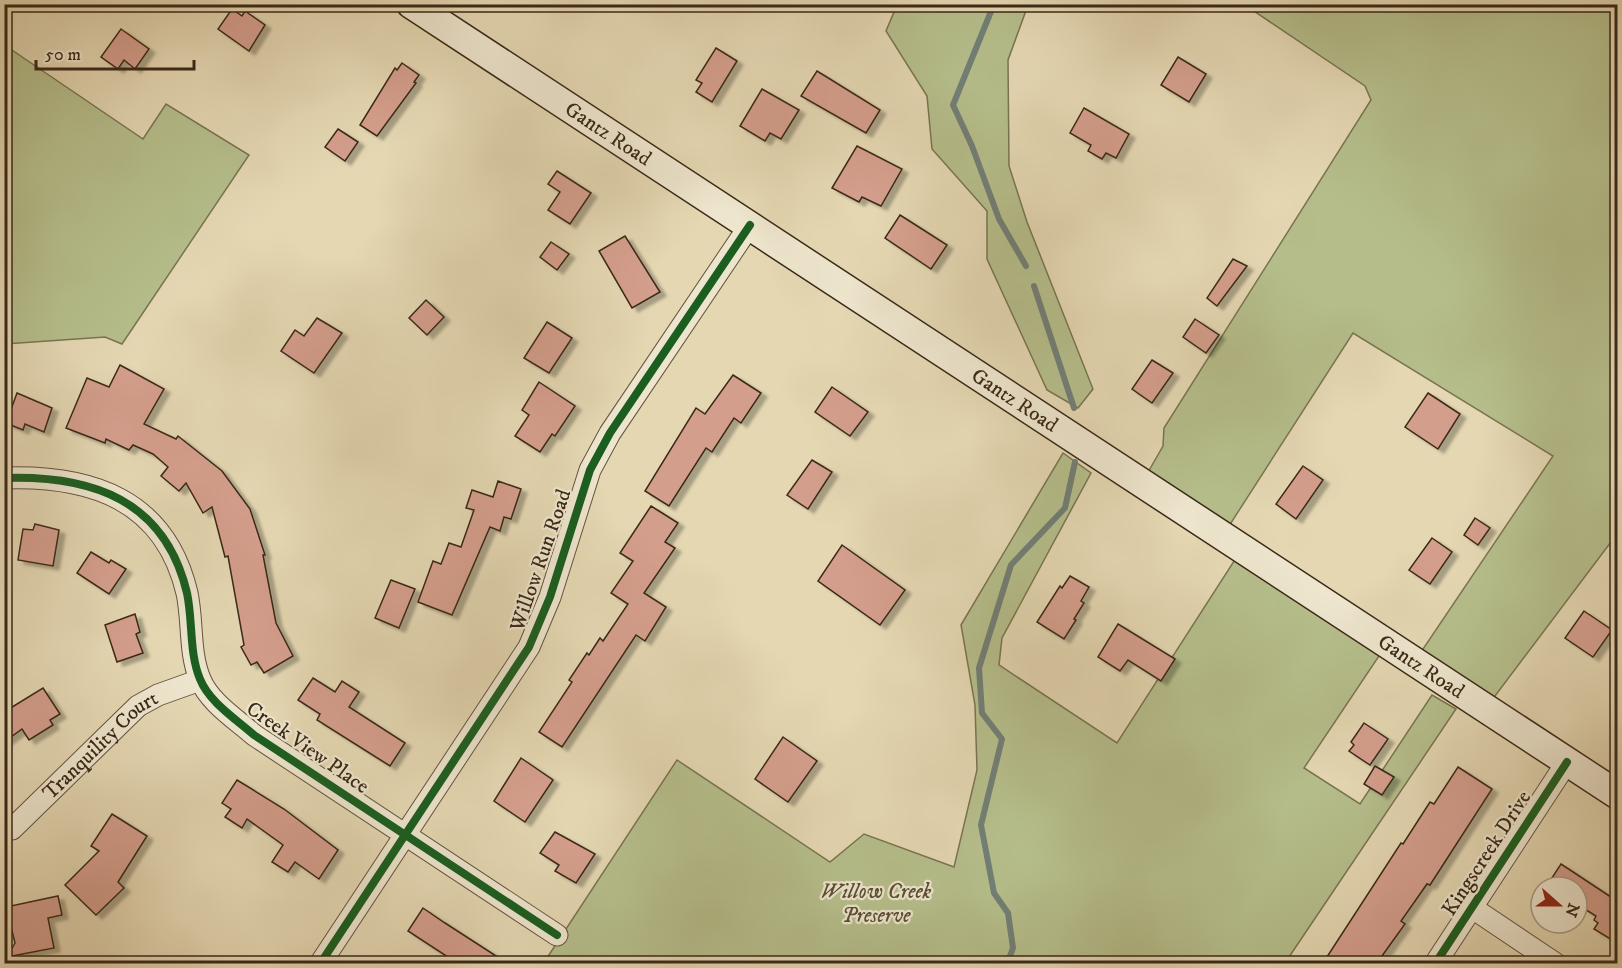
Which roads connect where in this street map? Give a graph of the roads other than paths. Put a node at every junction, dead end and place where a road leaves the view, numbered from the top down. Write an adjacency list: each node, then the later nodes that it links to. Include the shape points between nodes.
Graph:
1 (411, 4): 2 (main road, Gantz Road)
2 (750, 225): 5 (main road, Gantz Road); 8 (street, Willow Run Road, via 610,433 590,470 550,597 529,647)
3 (4, 478): 4 (street, Creek View Place, via 42,477 89,486 125,503 160,531 176,555 187,594)
4 (200, 680): 7 (street, Tranquility Court, via 138,706); 8 (street, Creek View Place, via 211,697 254,735)
5 (1567, 762): 6 (main road, Gantz Road); 9 (street, Kingscreek Drive)
6 (1617, 795)
7 (12, 829)
8 (405, 834): 10 (street, Creek View Place); 11 (street, Willow Run Road)
9 (1471, 908): 12 (street, Kingscreek Drive); 13 (street)
10 (557, 935)
11 (320, 963)
12 (1435, 963)
13 (1556, 963)

